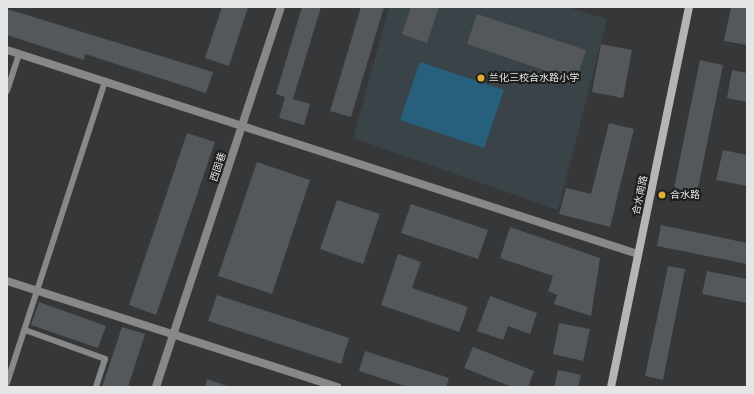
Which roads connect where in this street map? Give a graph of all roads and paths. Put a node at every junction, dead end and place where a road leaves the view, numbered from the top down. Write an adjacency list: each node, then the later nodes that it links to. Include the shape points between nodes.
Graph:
1 (281, 7): 7 (street, 西固巷)
2 (689, 7): 8 (main road, 合水南路)
3 (7, 50): 4 (street)
4 (19, 54): 5 (street); 6 (lane)
5 (105, 81): 7 (street); 10 (lane)
6 (7, 91)
7 (242, 125): 8 (street); 12 (street, 西固巷)
8 (638, 254): 17 (main road, 合水南路)
9 (7, 281): 10 (street)
10 (38, 290): 11 (lane); 12 (street)
11 (25, 330): 13 (lane); 14 (lane, via 105,359)
12 (173, 333): 15 (street, 西固巷); 16 (street)
13 (7, 383)
14 (96, 387)
15 (156, 387)
16 (337, 387)
17 (611, 387)

